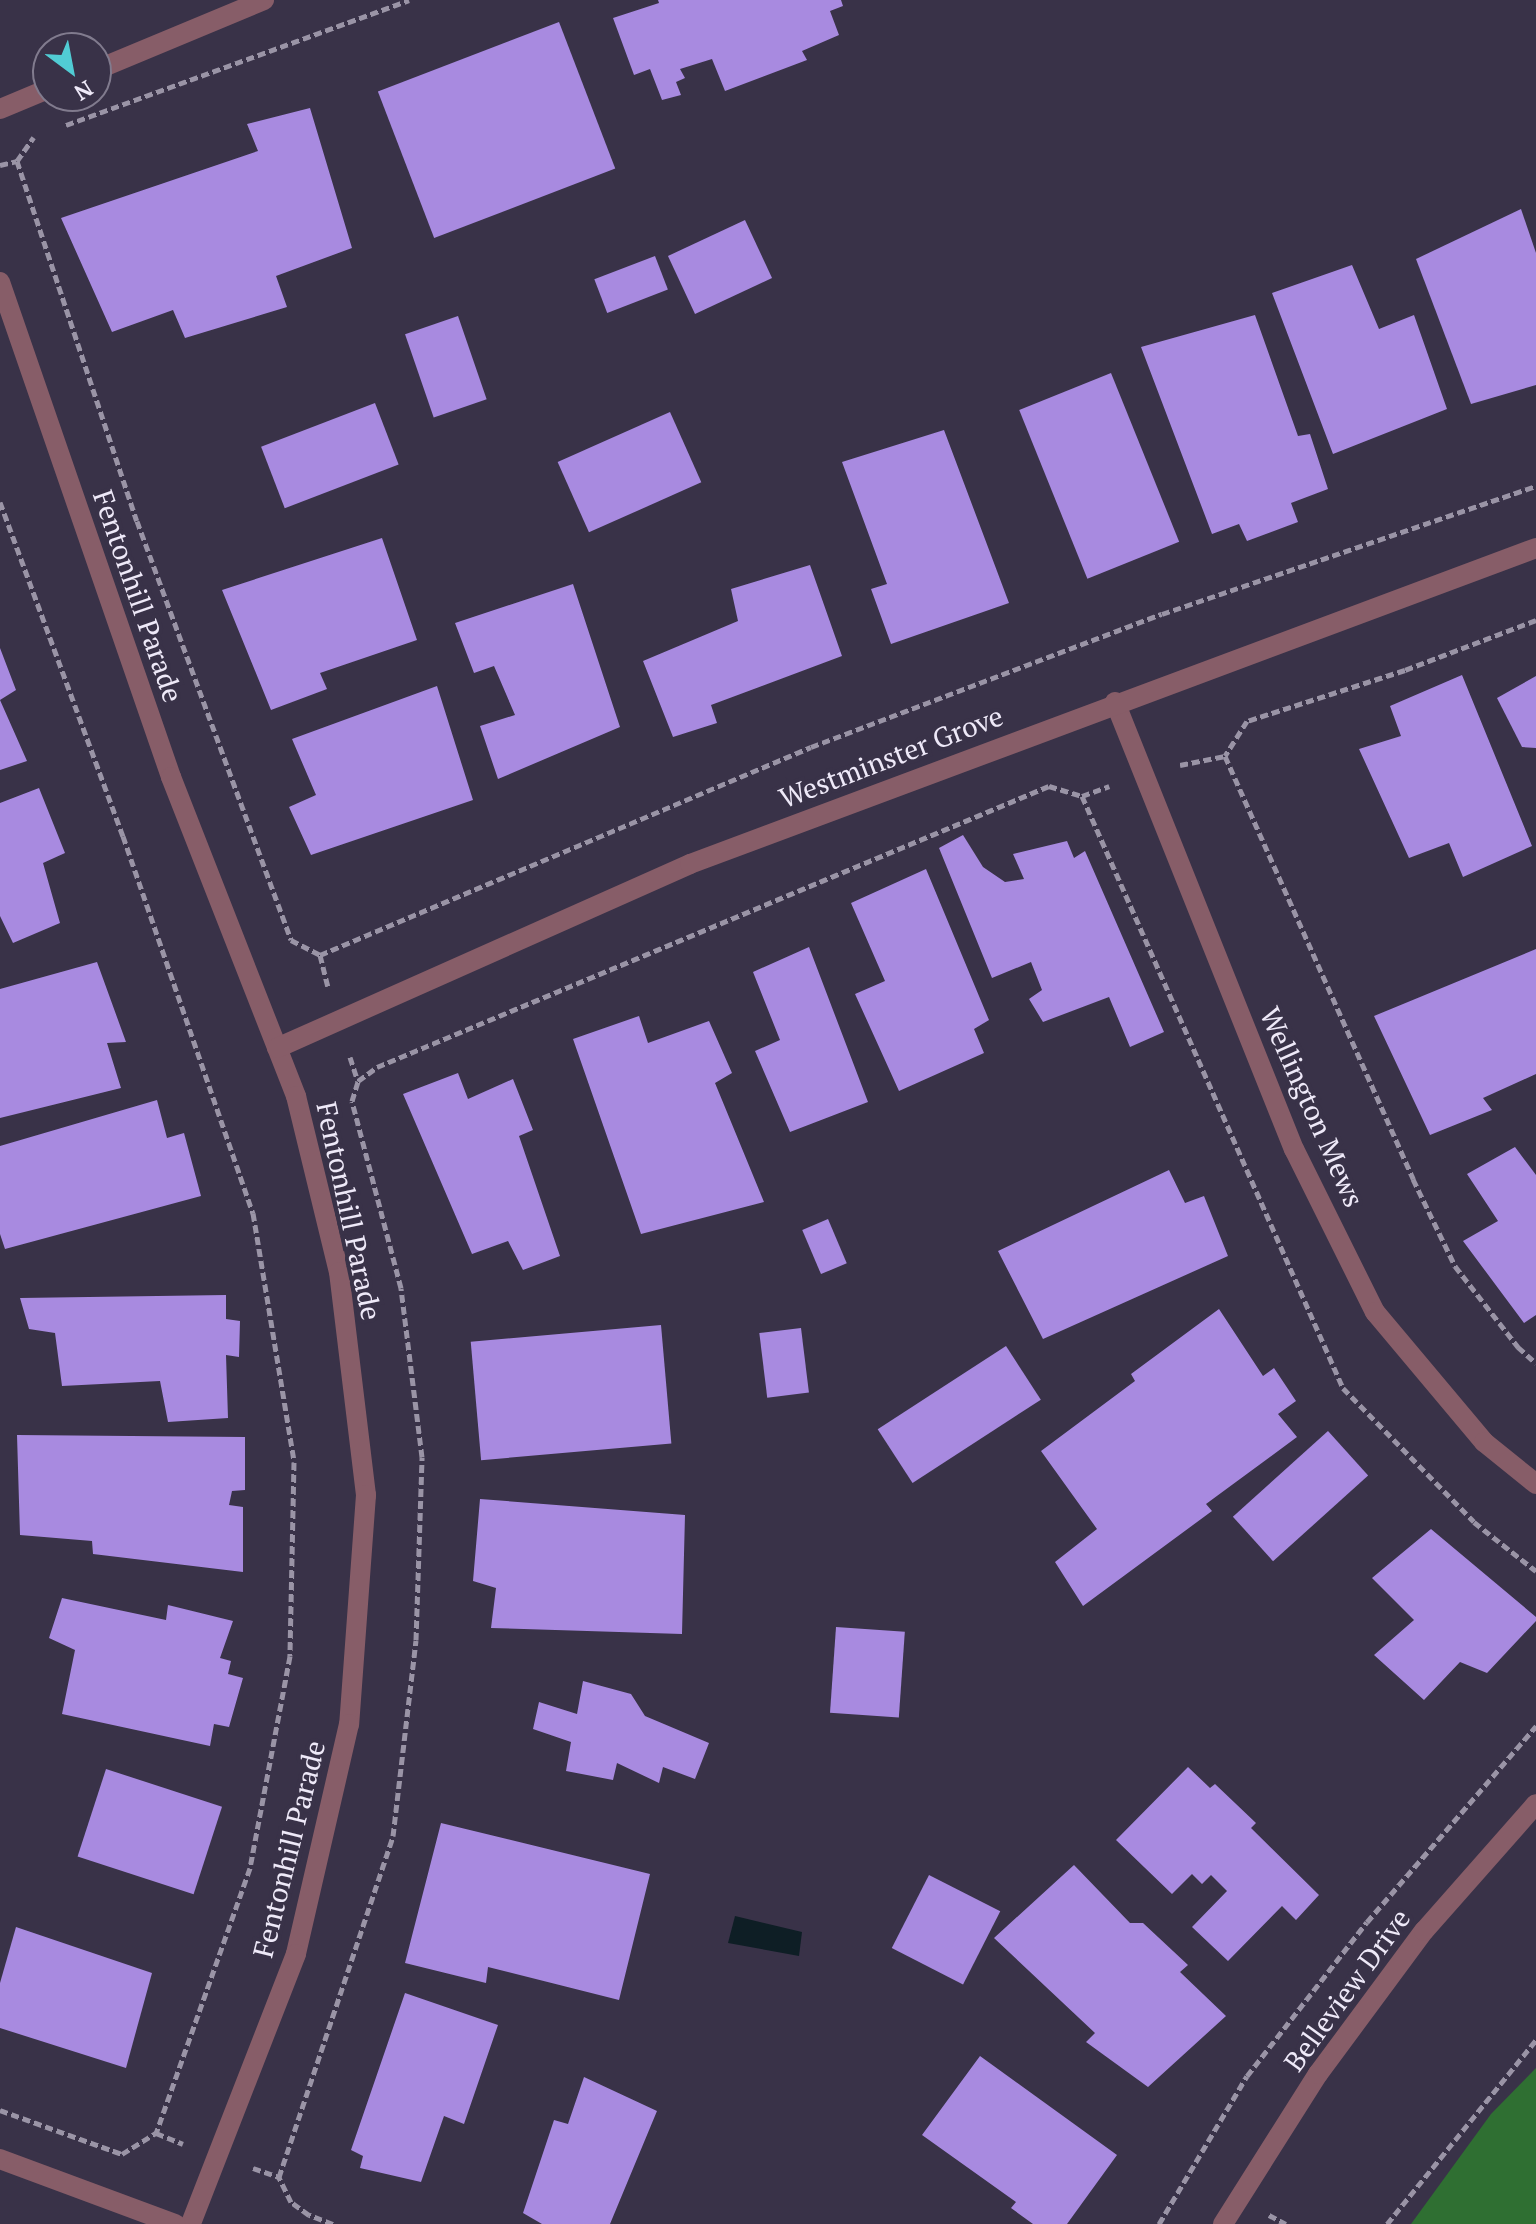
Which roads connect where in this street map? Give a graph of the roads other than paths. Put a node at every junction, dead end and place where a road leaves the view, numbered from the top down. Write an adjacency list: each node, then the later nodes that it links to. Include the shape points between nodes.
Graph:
1 (264, 0): 2 (street)
2 (112, 63)
3 (32, 96): 4 (street)
4 (0, 109)
5 (0, 282): 8 (street, Fentonhill Parade, via 171,777)
6 (1536, 548): 7 (street, Westminster Grove)
7 (1115, 702): 8 (street, Westminster Grove, via 690,864); 9 (street, Wellington Mews, via 1294,1149 1375,1312 1484,1442)
8 (277, 1048): 13 (street, Fentonhill Parade, via 296,1096 339,1272 366,1495 345,1740 296,1954)
9 (1536, 1484)
10 (1536, 1804): 14 (street, Belleview Drive, via 1415,1943 1318,2074)
11 (0, 2159): 12 (street)
12 (175, 2224)
13 (191, 2224)
14 (1223, 2224)

